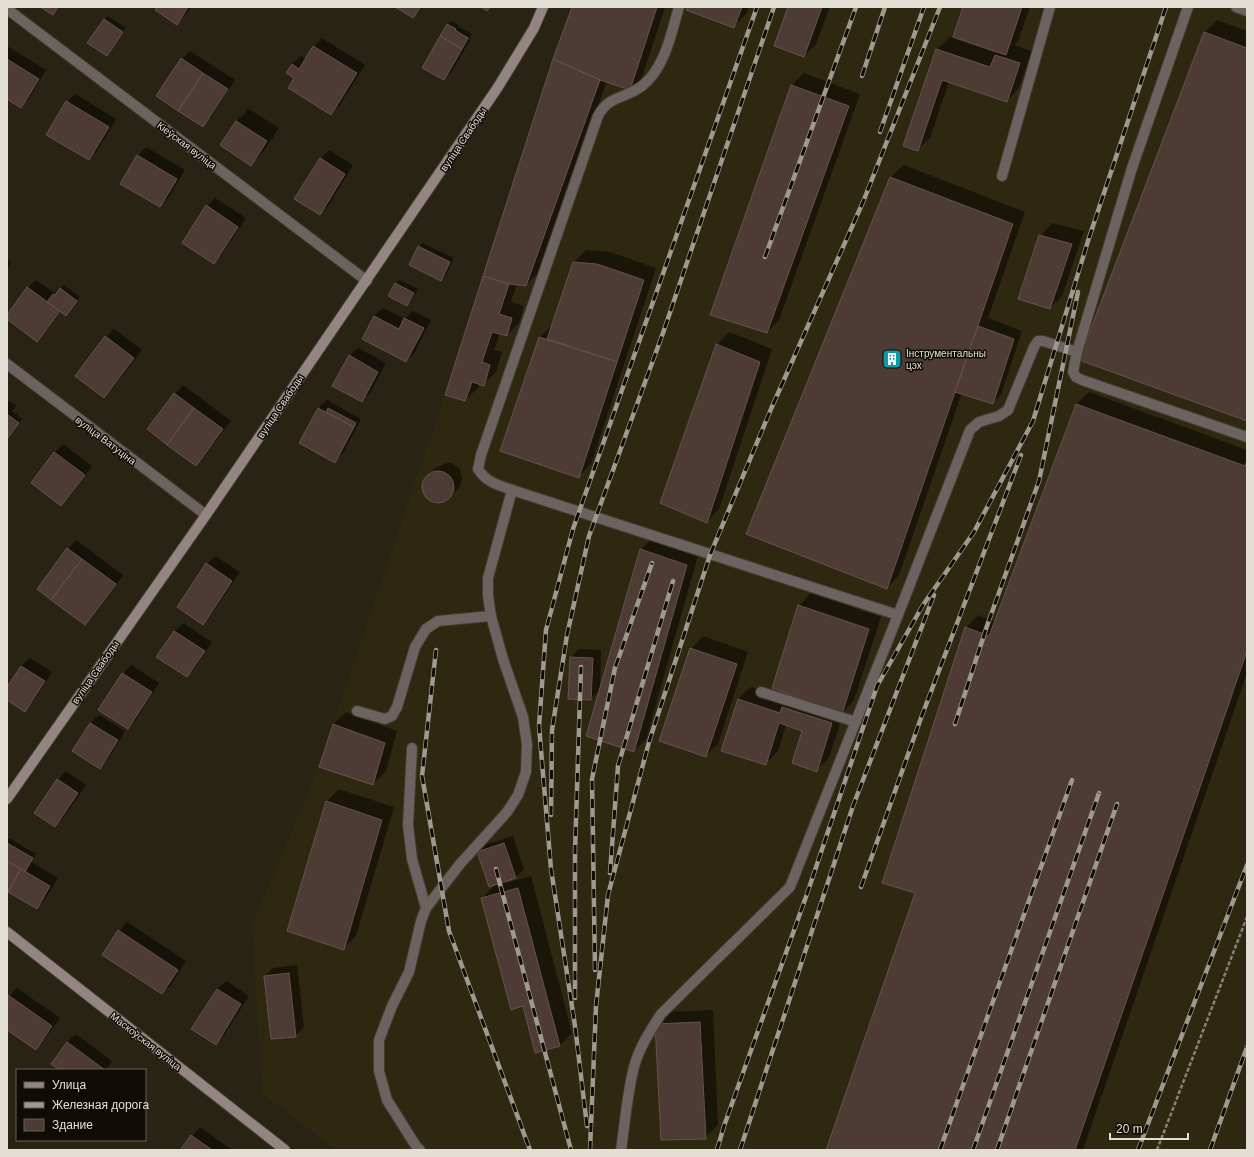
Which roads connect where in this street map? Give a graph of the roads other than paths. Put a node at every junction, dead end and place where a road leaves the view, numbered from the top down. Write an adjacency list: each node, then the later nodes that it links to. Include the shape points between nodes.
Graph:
1 (542, 7): 9 (street, вуліца Свабоды, via 534,28 498,87)
2 (679, 7): 13 (street, via 665,51 656,69 642,86 602,107 598,116 481,455 478,469 483,477)
3 (1050, 7): 8 (street)
4 (1188, 7): 10 (street, via 1132,168)
5 (1236, 7): 7 (street)
6 (7, 9): 9 (street, Кіеўская вуліца)
7 (1247, 11)
8 (1002, 176)
9 (366, 280): 14 (street, вуліца Свабоды)
10 (1077, 352): 12 (street, via 1073,372 1082,380); 15 (street, via 1038,341 1008,410 999,416 979,422 970,430)
11 (7, 364): 14 (street, вуліца Ватуціна)
12 (1247, 437)
13 (512, 490): 15 (street); 16 (street, via 488,578)
14 (206, 515): 21 (street, вуліца Свабоды)
15 (898, 615): 19 (street)
16 (491, 616): 18 (street, via 438,621 426,630 416,647 392,716 385,719); 22 (street, via 523,717 527,744 526,772 518,796 507,812 460,864)
17 (761, 692): 19 (street)
18 (357, 711)
19 (856, 722): 26 (street, via 790,887 661,1014 649,1032 634,1066)
20 (412, 748): 22 (street, via 408,825 412,859)
21 (7, 799)
22 (426, 908): 25 (street, via 409,972 379,1040 379,1071 387,1100)
23 (7, 932): 24 (street, Маскоўская вуліца)
24 (285, 1150)
25 (420, 1150)
26 (621, 1150)

